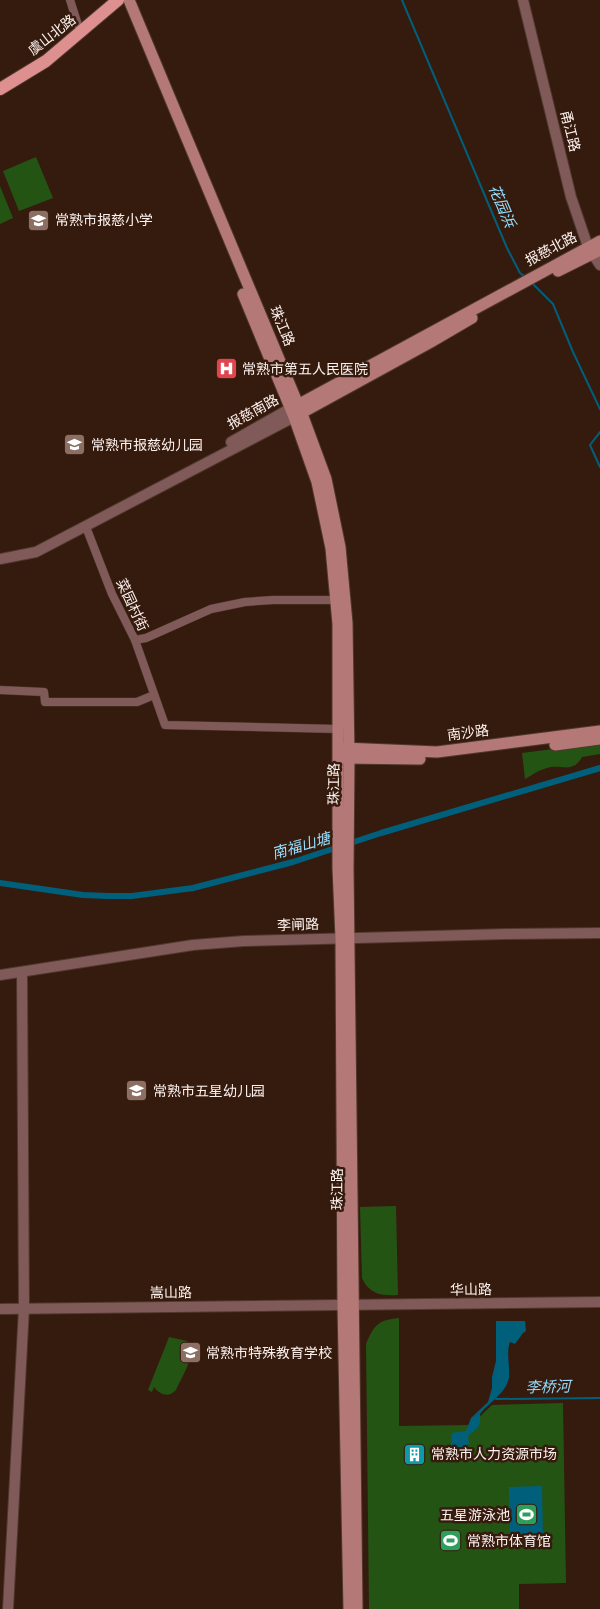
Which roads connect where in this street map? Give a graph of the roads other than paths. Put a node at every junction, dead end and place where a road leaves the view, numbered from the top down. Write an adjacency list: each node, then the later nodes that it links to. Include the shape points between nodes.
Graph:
1 (70, 0): 7 (street)
2 (106, 0): 7 (main road, 虞山北路)
3 (118, 0): 9 (main road, 虞山北路, via 46,61)
4 (122, 0): 14 (main road, 珠江路)
5 (129, 0): 14 (main road, 珠江路)
6 (523, 0): 11 (street, 甬江路, via 571,196)
7 (78, 25): 8 (main road, 虞山北路, via 41,55)
8 (0, 80)
9 (0, 89)
10 (600, 241): 11 (main road, 报慈北路)
11 (594, 250): 12 (street, 甬江路); 13 (main road, 报慈北路)
12 (600, 265)
13 (517, 289): 14 (main road, 报慈南路)
14 (296, 411): 15 (street, 报慈南路); 16 (street, 报慈南路, via 40,546); 18 (main road, 珠江路, via 318,482 331,548); 25 (main road, 珠江路, via 326,479 340,547 347,623)
15 (86, 527): 17 (street, 报慈南路, via 36,552); 19 (street, 菜园村街, via 112,594)
16 (0, 554)
17 (0, 559)
18 (336, 600): 19 (street, via 273,600 211,608); 22 (main road, 珠江路)
19 (135, 640): 21 (street, 菜园村街)
20 (0, 690): 21 (street, via 44,692 45,702 136,702)
21 (154, 695): 22 (street, 菜园村街, via 165,724)
22 (338, 729): 25 (main road, 珠江路)
23 (600, 731): 25 (main road, 南沙路, via 437,752)
24 (600, 740): 25 (main road, 南沙路, via 432,759)
25 (344, 753): 27 (main road, 珠江路)
26 (600, 933): 27 (street, 李闸路)
27 (345, 938): 28 (street, 李闸路, via 193,945); 31 (main road, 珠江路)
28 (22, 973): 29 (street, 李闸路); 32 (street)
29 (0, 975)
30 (600, 1302): 31 (street, 华山路)
31 (348, 1305): 32 (street, 嵩山路); 35 (main road, 珠江路); 36 (main road, 珠江路)
32 (24, 1308): 33 (street, 嵩山路); 34 (street)
33 (0, 1309)
34 (8, 1609)
35 (349, 1609)
36 (357, 1609)

